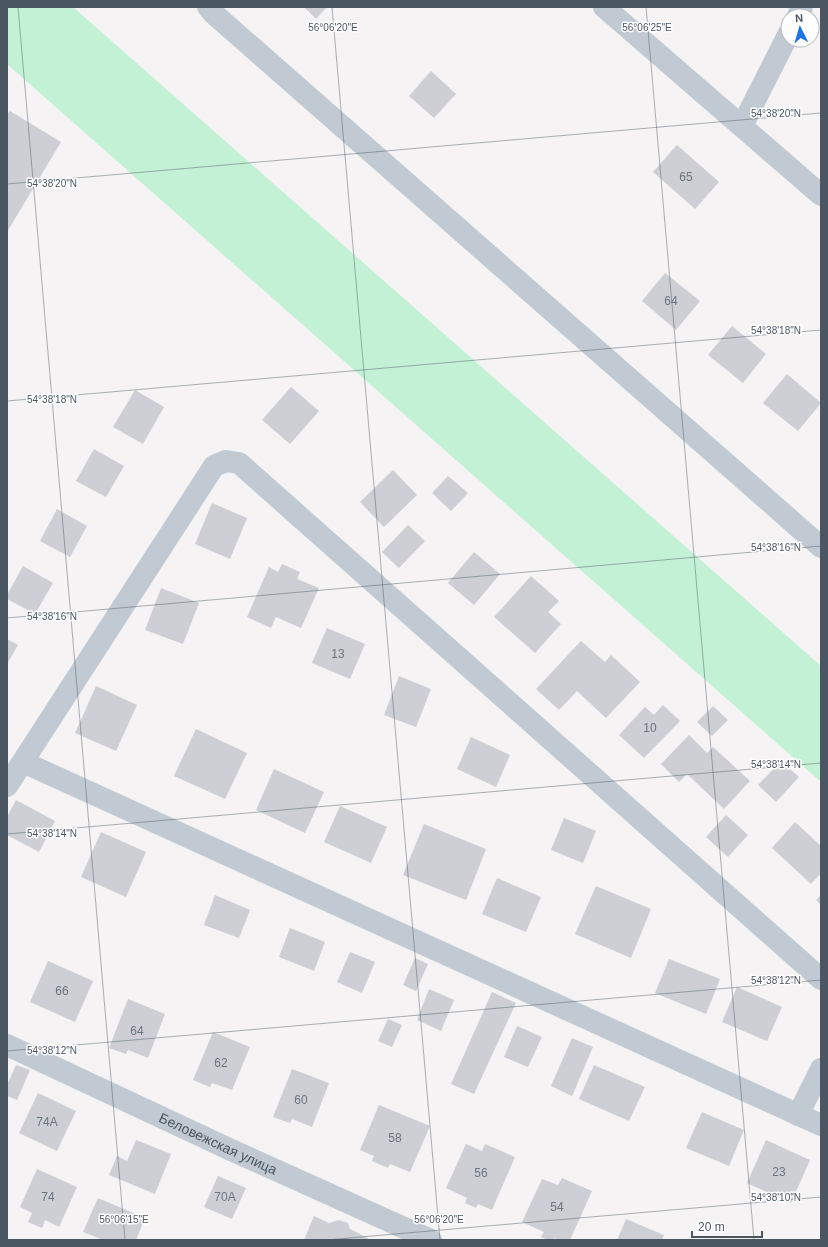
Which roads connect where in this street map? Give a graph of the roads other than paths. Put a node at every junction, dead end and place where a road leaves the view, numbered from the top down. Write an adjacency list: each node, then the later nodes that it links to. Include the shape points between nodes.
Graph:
1 (208, 7): 6 (street)
2 (604, 7): 4 (street)
3 (781, 48): 4 (street)
4 (742, 126): 5 (street)
5 (821, 195)
6 (821, 547)
7 (23, 762): 8 (street); 9 (street, via 214,466 226,461 239,463); 12 (street)
8 (7, 786)
9 (821, 979)
10 (7, 1045): 14 (street, Беловежская улица)
11 (821, 1069): 12 (street)
12 (798, 1115): 13 (street)
13 (821, 1125)
14 (431, 1240)

